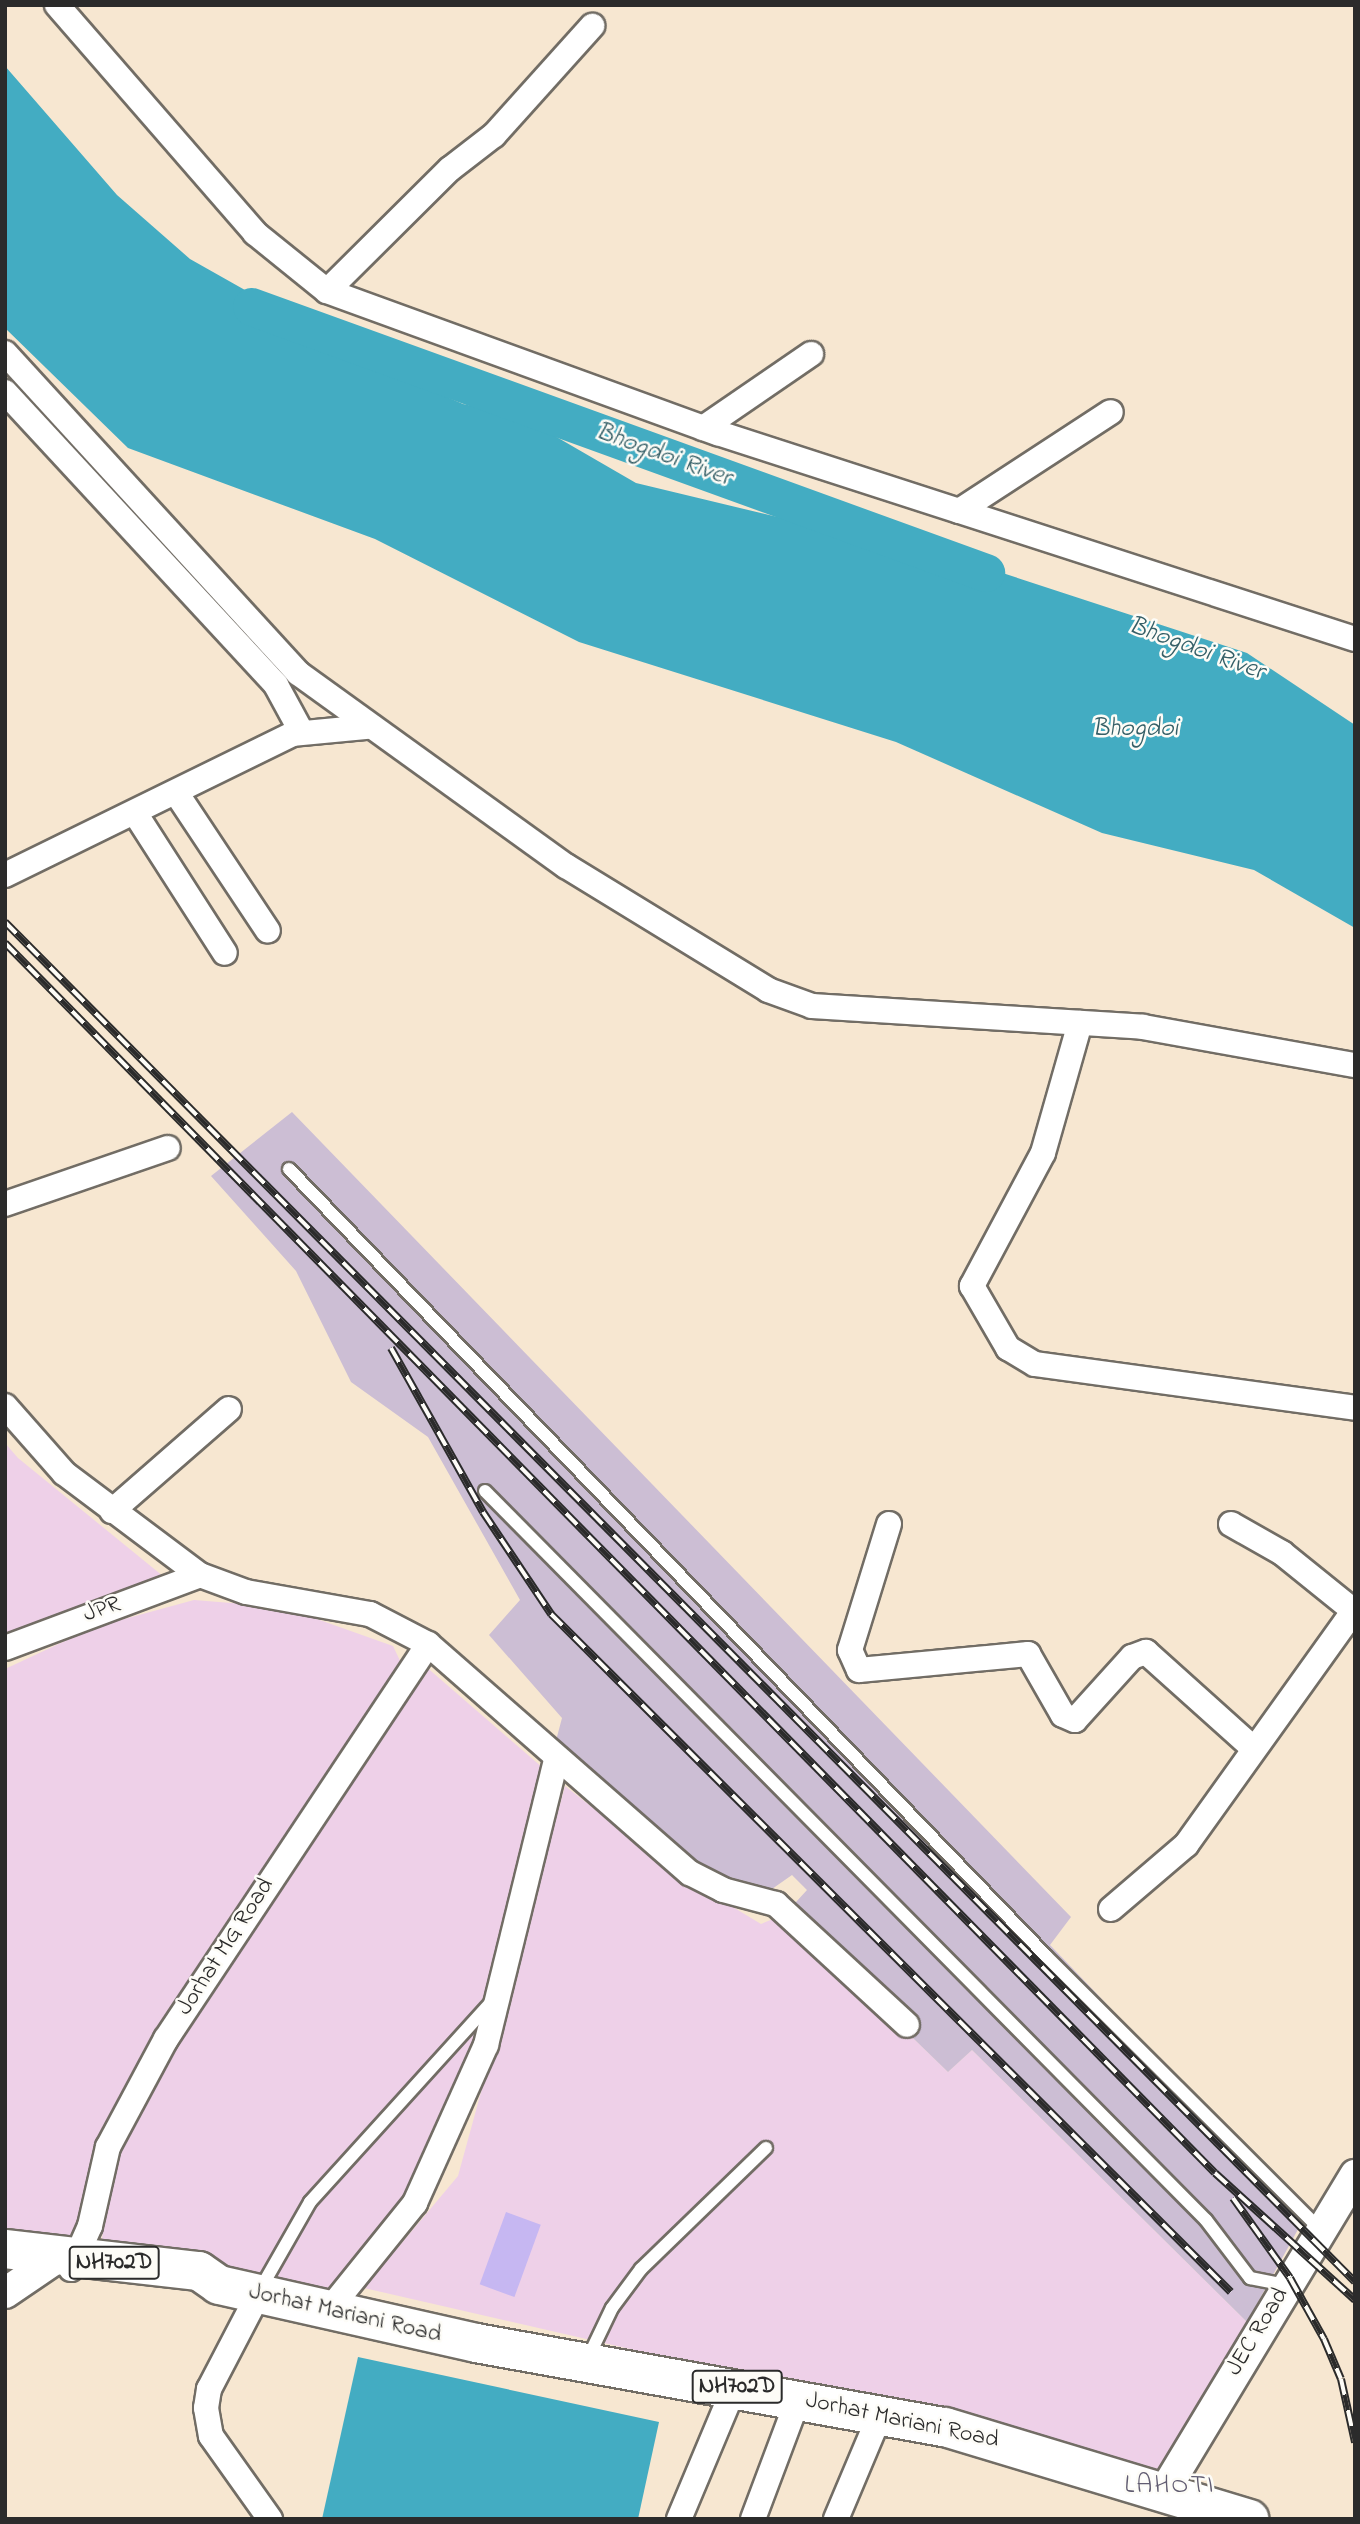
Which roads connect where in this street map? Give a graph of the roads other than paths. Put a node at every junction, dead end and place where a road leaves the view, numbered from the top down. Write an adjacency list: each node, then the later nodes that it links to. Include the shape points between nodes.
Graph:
1 (57, 5): 3 (street, via 256,233)
2 (592, 26): 3 (street, via 495,135 450,169)
3 (327, 291): 8 (street)
4 (5, 352): 11 (street, via 277,655)
5 (811, 354): 8 (street)
6 (5, 392): 12 (street, via 276,685)
7 (1111, 412): 9 (street)
8 (703, 428): 9 (street)
9 (959, 511): 10 (street)
10 (1355, 639)
11 (367, 727): 12 (street); 18 (street, via 566,866 789,1000)
12 (301, 732): 13 (street)
13 (177, 794): 14 (street); 16 (street)
14 (135, 813): 15 (street); 17 (street)
15 (5, 875)
16 (268, 931)
17 (225, 953)
18 (1080, 1023): 19 (street, via 1245,1043); 24 (street, via 1043,1153 972,1286 1008,1348 1035,1364)
19 (1355, 1065)
20 (168, 1148): 22 (street)
21 (289, 1169): 41 (lane, via 1046,1956)
22 (5, 1204)
23 (5, 1406): 27 (street, via 64,1474)
24 (1355, 1408)
25 (229, 1409): 27 (street)
26 (485, 1491): 44 (lane, via 1206,2220 1250,2278)
27 (112, 1511): 30 (street)
28 (889, 1524): 34 (street, via 850,1650 859,1670 1028,1654 1063,1715 1075,1720 1132,1657 1146,1652)
29 (1231, 1524): 31 (street, via 1282,1553)
30 (200, 1575): 32 (street, via 246,1592 370,1615); 33 (street, JPR)
31 (1354, 1610): 34 (street)
32 (428, 1643): 35 (street); 43 (street, Jorhat MG Road, via 166,2039 108,2147 90,2226)
33 (5, 1648)
34 (1254, 1749): 36 (street, via 1186,1845)
35 (556, 1761): 37 (street); 38 (street, via 702,1881 776,1904)
36 (1111, 1909)
37 (498, 1995): 46 (lane, via 310,2202); 47 (street, via 486,2045 419,2195)
38 (907, 2025)
39 (766, 2148): 48 (lane, via 641,2269 612,2308)
40 (1355, 2175): 41 (street, JEC Road)
41 (1320, 2229): 44 (street, JEC Road)
42 (5, 2249): 43 (highway, Jorhat Mariani Road / NH702D)
43 (49, 2265): 45 (street); 46 (highway, Jorhat Mariani Road / NH702D, via 199,2271 219,2285)
44 (1286, 2285): 52 (street, JEC Road)
45 (5, 2293)
46 (258, 2295): 47 (highway, Jorhat Mariani Road / NH702D); 53 (street, via 209,2389 206,2408 211,2436)
47 (328, 2311): 48 (highway, Jorhat Mariani Road / NH702D)
48 (586, 2361): 49 (highway, Jorhat Mariani Road / NH702D)
49 (735, 2386): 50 (highway, Jorhat Mariani Road / NH702D); 54 (street)
50 (798, 2399): 51 (highway, Jorhat Mariani Road / NH702D); 55 (street)
51 (880, 2414): 52 (highway, Jorhat Mariani Road / NH702D, via 1034,2450); 56 (street)
52 (1165, 2490): 57 (highway, Jorhat Mariani Road / NH702D)
53 (270, 2519)
54 (679, 2519)
55 (753, 2519)
56 (835, 2519)
57 (1248, 2519)

